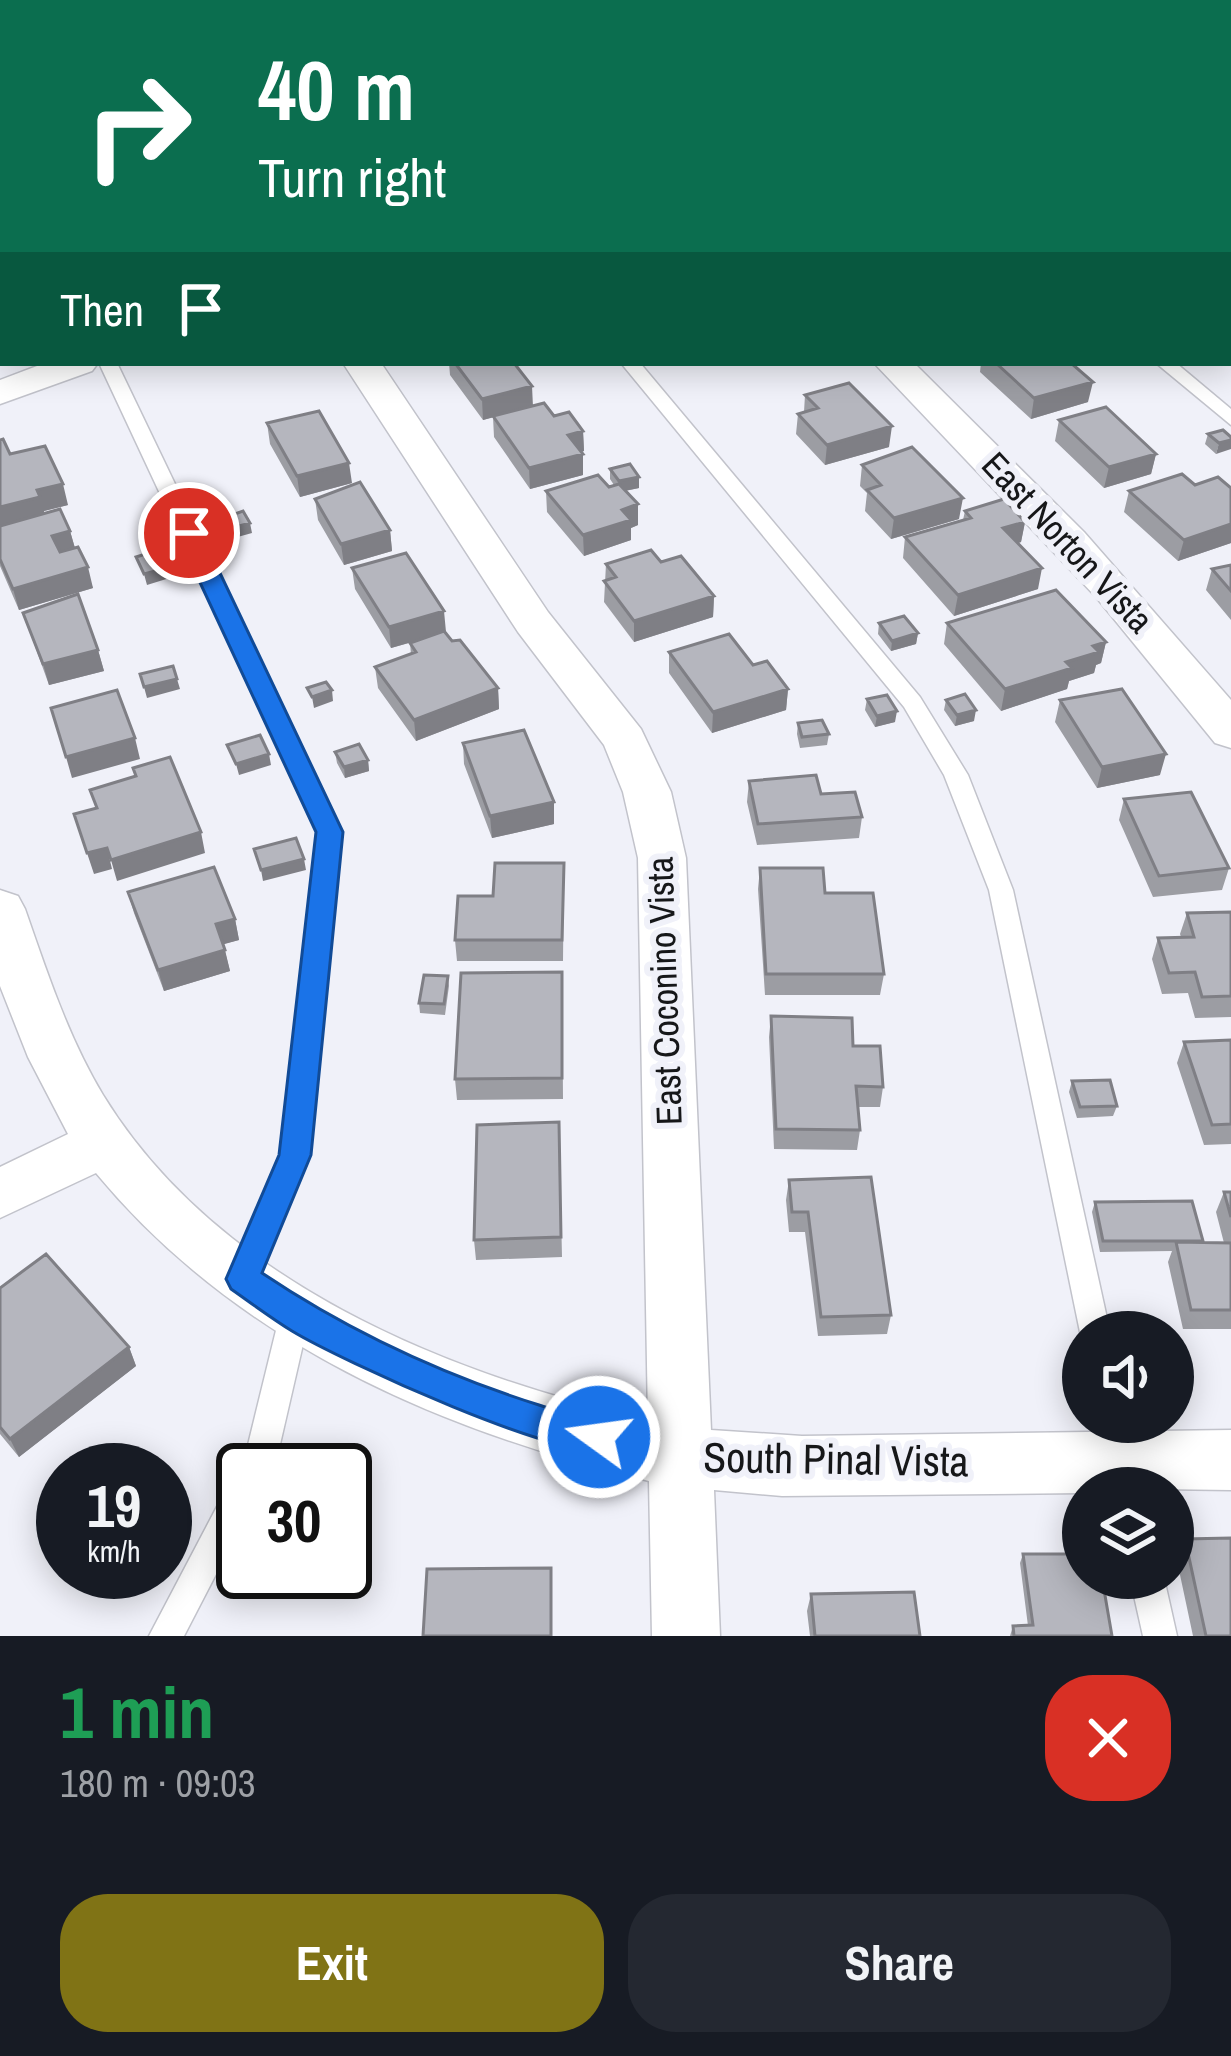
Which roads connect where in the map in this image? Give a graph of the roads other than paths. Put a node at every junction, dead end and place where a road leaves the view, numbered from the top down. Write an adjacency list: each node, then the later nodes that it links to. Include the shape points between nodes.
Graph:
1 (71, 366): 7 (street)
2 (110, 366): 13 (lane, via 329,832 295,1155)
3 (364, 366): 17 (street, East Coconino Vista, via 532,622 626,740 647,792 662,858)
4 (632, 366): 14 (lane, via 912,702 956,776 1001,890)
5 (896, 366): 9 (street, East Norton Vista, via 1062,528)
6 (1169, 366): 8 (lane)
7 (0, 393)
8 (1231, 419)
9 (1231, 732)
10 (0, 909): 11 (street, South Pinal Vista, via 56,1062)
11 (104, 1142): 12 (street); 13 (street, South Pinal Vista)
12 (0, 1194)
13 (242, 1279): 15 (street, South Pinal Vista)
14 (1091, 1311)
15 (295, 1314): 16 (lane); 17 (street, South Pinal Vista, via 472,1398)
16 (264, 1443)
17 (677, 1454): 18 (street, South Pinal Vista, via 743,1464); 23 (street, East Coconino Vista)
18 (1121, 1457): 19 (street, South Pinal Vista)
19 (1231, 1460)
20 (216, 1541): 22 (lane)
21 (1152, 1599): 24 (lane)
22 (166, 1636)
23 (686, 1636)
24 (1160, 1636)

